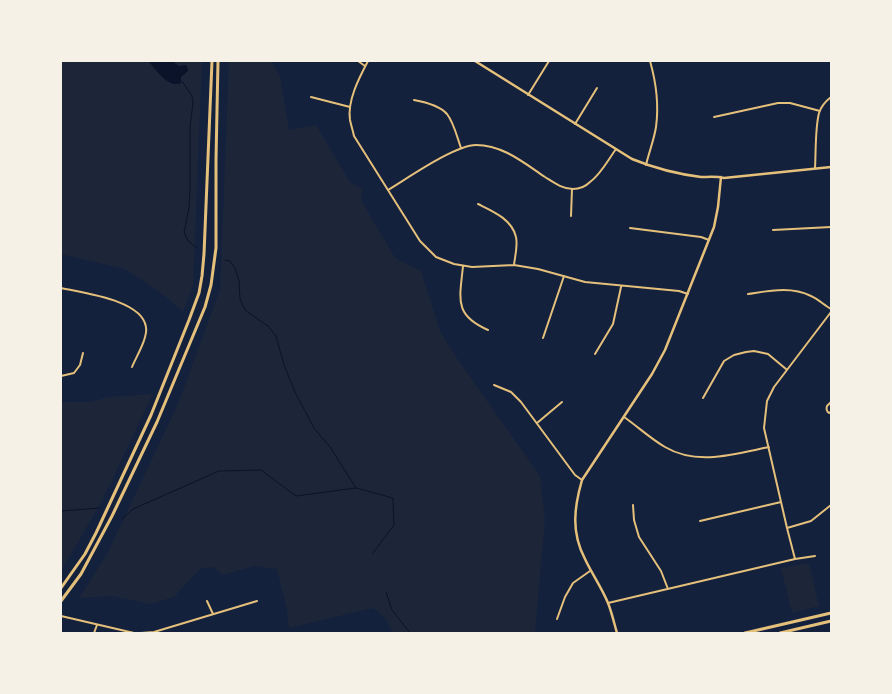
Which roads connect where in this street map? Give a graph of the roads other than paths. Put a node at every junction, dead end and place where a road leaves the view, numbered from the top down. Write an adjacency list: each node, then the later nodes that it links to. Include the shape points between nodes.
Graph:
1 (212, 61): 66 (main road, via 204,254 199,293 151,415 110,506 85,554)
2 (218, 61): 68 (main road, via 216,248 205,307 156,422 92,555)
3 (358, 61): 10 (street)
4 (368, 61): 10 (street)
5 (475, 61): 9 (street)
6 (483, 61): 9 (street)
7 (549, 61): 12 (street)
8 (650, 61): 22 (street, via 657,103 656,127)
9 (481, 65): 12 (street)
10 (365, 66): 16 (street)
11 (596, 88): 19 (street)
12 (528, 95): 19 (street)
13 (311, 97): 16 (street)
14 (831, 97): 17 (street)
15 (414, 100): 20 (street, via 446,113)
16 (351, 107): 27 (street, via 354,136)
17 (820, 111): 18 (street, via 778,103); 24 (street)
18 (714, 117)
19 (574, 124): 21 (street)
20 (461, 148): 26 (street, via 475,145 503,150 557,184); 27 (street)
21 (616, 149): 22 (street); 26 (street, via 593,180)
22 (646, 165): 25 (street, via 665,171)
23 (831, 167): 24 (street)
24 (815, 168): 25 (street)
25 (721, 177): 33 (street, via 716,218)
26 (572, 189): 29 (street)
27 (388, 190): 35 (street, via 420,241 436,257)
28 (478, 204): 34 (street, via 504,219 512,228 516,238)
29 (571, 216)
30 (831, 227): 32 (street)
31 (630, 228): 33 (street)
32 (773, 230)
33 (709, 240): 39 (street)
34 (514, 265): 35 (street); 36 (street)
35 (463, 266): 42 (street, via 461,308 469,319)
36 (564, 276): 37 (street); 43 (street)
37 (621, 286): 39 (street, via 679,290); 45 (street, via 613,324)
38 (61, 288): 46 (street, via 110,298 132,309 143,319 146,328 144,339)
39 (688, 294): 54 (street, via 665,350)
40 (748, 294): 41 (street, via 796,290 812,296)
41 (831, 311): 47 (street)
42 (488, 330)
43 (543, 338)
44 (83, 353): 48 (street, via 74,373)
45 (596, 354)
46 (132, 368)
47 (787, 370): 50 (street, via 768,354 754,351 734,355 724,361); 56 (street, via 767,401 764,428)
48 (61, 376)
49 (494, 385): 55 (street, via 511,392)
50 (703, 398)
51 (562, 402): 55 (street)
52 (831, 402): 53 (street, via 826,409)
53 (831, 412)
54 (624, 417): 56 (street, via 665,447 692,457 726,456); 57 (street)
55 (536, 423): 57 (street)
56 (769, 447): 58 (street)
57 (582, 480): 65 (street, via 575,506 575,528)
58 (781, 502): 61 (street); 62 (street)
59 (633, 505): 67 (street, via 639,538 661,571)
60 (831, 505): 62 (street, via 811,521)
61 (700, 521)
62 (787, 528): 64 (street)
63 (814, 556): 64 (street)
64 (796, 559): 67 (street)
65 (591, 571): 71 (street); 75 (street, via 573,584)
66 (61, 588)
67 (668, 589): 71 (street)
68 (61, 601)
69 (207, 601): 73 (street)
70 (257, 601): 73 (street)
71 (608, 603): 81 (street)
72 (831, 612): 82 (main road)
73 (213, 614): 80 (street)
74 (61, 616): 77 (street)
75 (557, 619)
76 (831, 621): 83 (main road)
77 (97, 624): 78 (street); 79 (street)
78 (94, 633)
79 (134, 633)
80 (141, 633)
81 (617, 633)
82 (745, 633)
83 (780, 633)

